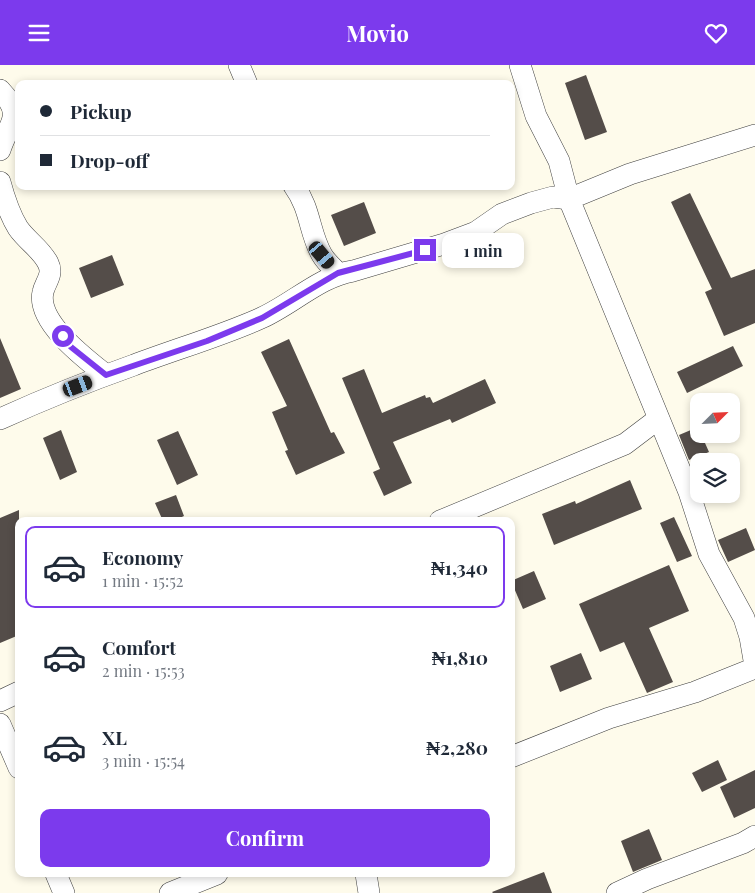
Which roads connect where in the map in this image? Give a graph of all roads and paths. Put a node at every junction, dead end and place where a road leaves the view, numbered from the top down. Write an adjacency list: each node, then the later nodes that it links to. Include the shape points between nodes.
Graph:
1 (239, 65): 3 (street)
2 (520, 65): 9 (street, via 536,116 559,161)
3 (245, 80)
4 (0, 90): 6 (street, via 13,108 15,117)
5 (755, 135): 9 (street, via 630,174)
6 (0, 151)
7 (0, 182): 13 (street, via 18,229 39,248 50,265 50,279 43,292 44,309 71,347)
8 (297, 190): 10 (street, via 308,208)
9 (569, 199): 11 (street, via 553,197 531,203 502,214 476,232 444,244); 15 (street)
10 (322, 255): 11 (street); 12 (street)
11 (338, 273): 12 (street)
12 (314, 289): 13 (street, via 253,322)
13 (106, 375): 14 (street)
14 (0, 419)
15 (658, 419): 16 (street, via 625,444); 17 (street, via 689,492 710,554 744,618)
16 (450, 517)
17 (755, 667): 21 (street, via 695,692 609,718)
18 (15, 694): 19 (street)
19 (0, 701)
20 (0, 724): 22 (street)
21 (515, 755)
22 (15, 759)
23 (755, 836): 30 (street)
24 (57, 877): 27 (street)
25 (210, 877): 28 (street)
26 (367, 877): 29 (street)
27 (64, 893)
28 (170, 893)
29 (370, 893)
30 (617, 893)

